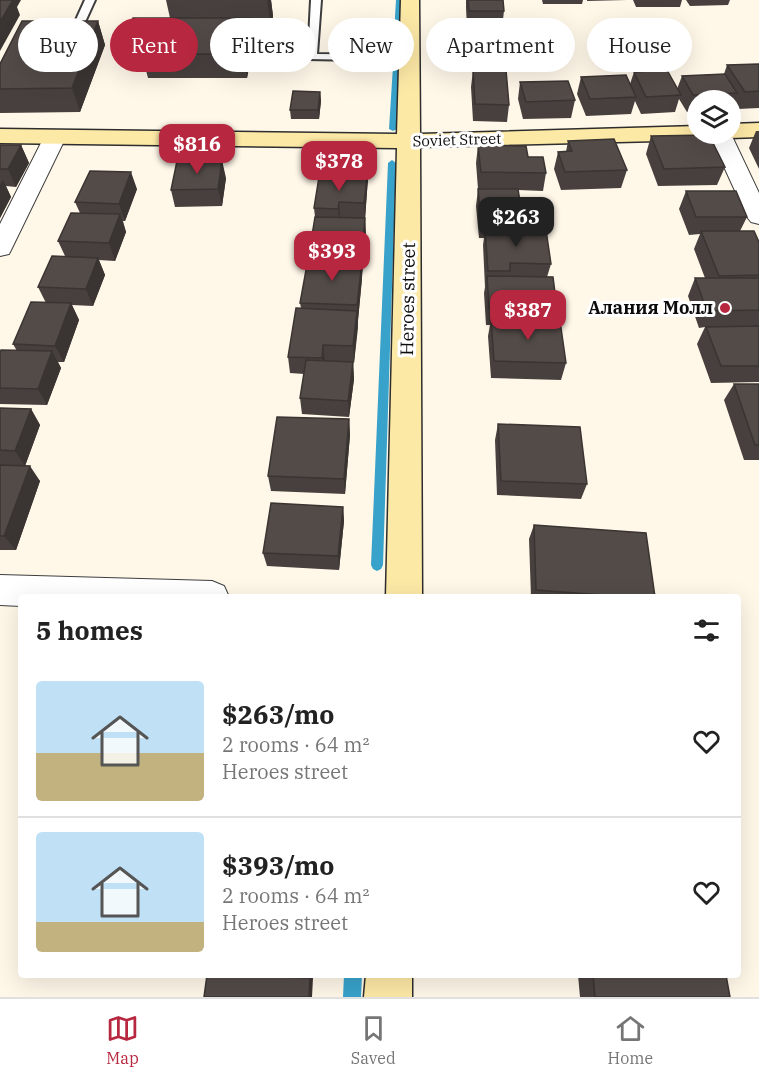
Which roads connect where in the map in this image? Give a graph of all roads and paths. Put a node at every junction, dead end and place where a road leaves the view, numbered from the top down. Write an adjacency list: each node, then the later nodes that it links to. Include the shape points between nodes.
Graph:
1 (90, 0): 4 (lane)
2 (316, 0): 6 (lane, via 312,57)
3 (410, 0): 5 (street, Heroes street)
4 (82, 18)
5 (410, 18)
6 (328, 57)
7 (411, 72): 13 (street, Heroes street)
8 (759, 130): 9 (street)
9 (741, 131)
10 (687, 133): 13 (street, Soviet Street)
11 (0, 136): 12 (street, Soviet Street)
12 (55, 137): 13 (street, Soviet Street); 16 (street)
13 (410, 141): 19 (street, Heroes street)
14 (725, 144): 15 (street)
15 (759, 217)
16 (0, 248)
17 (0, 590): 18 (street)
18 (121, 594)
19 (404, 594)
20 (389, 978): 21 (street)
21 (388, 997)

